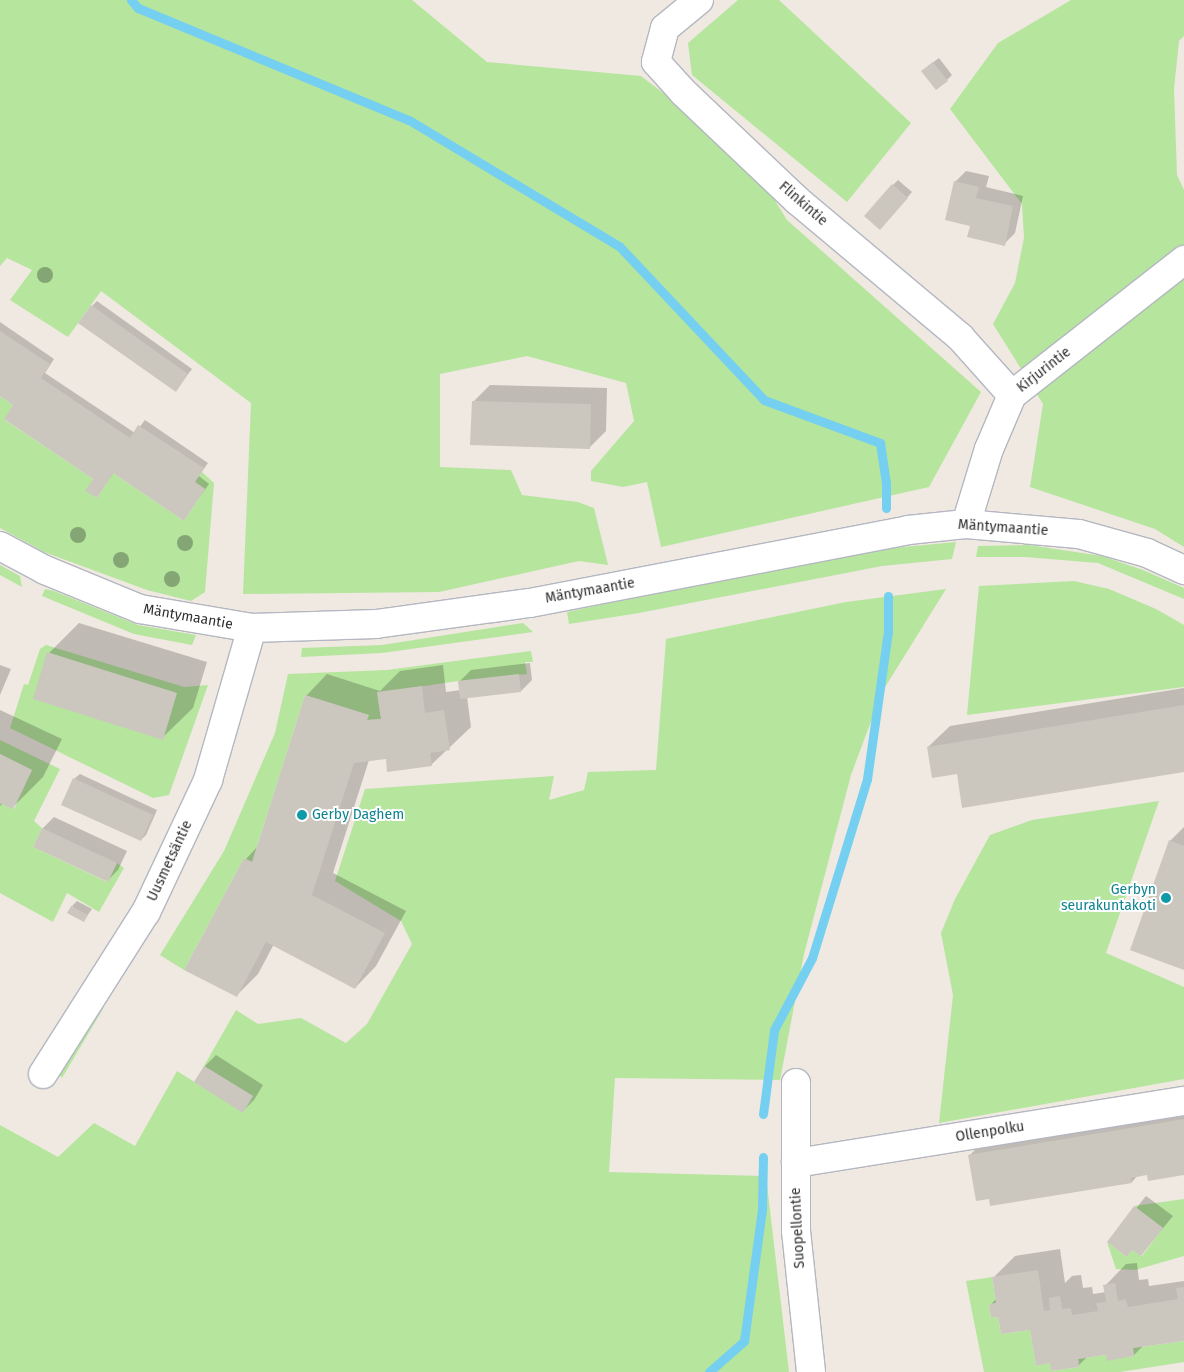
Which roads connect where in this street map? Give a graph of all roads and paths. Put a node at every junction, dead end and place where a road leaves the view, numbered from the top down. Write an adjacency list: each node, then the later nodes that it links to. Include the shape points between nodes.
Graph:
1 (699, 0): 3 (street, Flinkintie, via 665,28 656,62 683,92 798,201 960,337)
2 (1184, 260): 3 (street, Kirjurintie)
3 (1012, 395): 4 (street, Kirjurintie, via 989,448)
4 (966, 524): 6 (street, Mäntymaantie, via 1079,534 1147,553); 7 (street, Mäntymaantie, via 908,530 530,602 376,624)
5 (0, 546): 7 (street, Mäntymaantie, via 45,570 140,609)
6 (1184, 570)
7 (252, 628): 8 (street, Uusmetsäntie, via 208,780 146,912)
8 (43, 1074)
9 (796, 1082): 11 (street, Suopellontie)
10 (1184, 1101): 11 (street, Ollenpolku)
11 (796, 1163): 12 (street, Suopellontie, via 796,1231)
12 (810, 1372)

